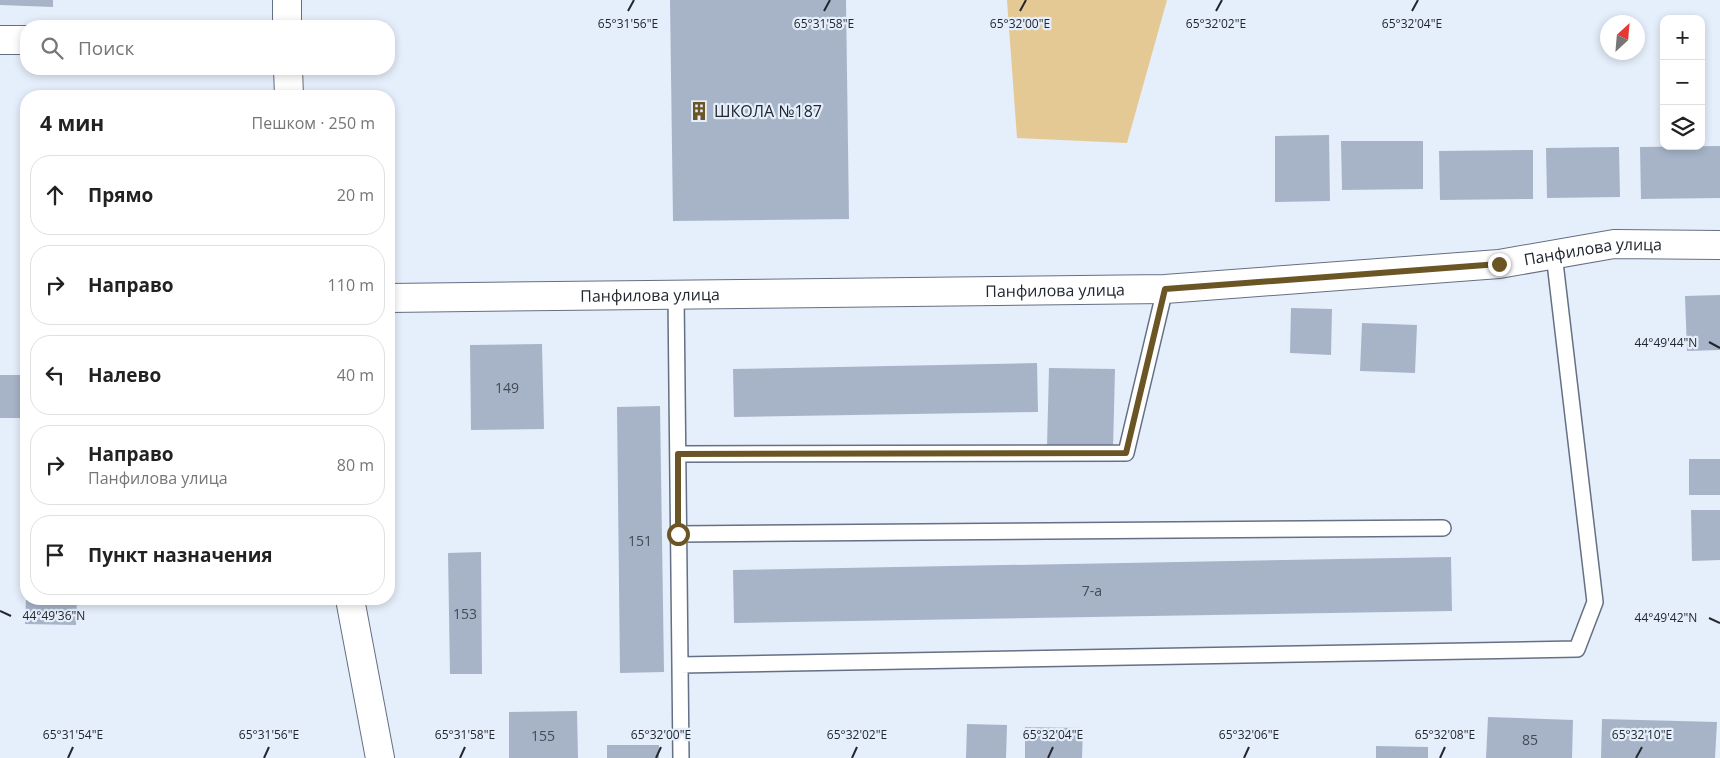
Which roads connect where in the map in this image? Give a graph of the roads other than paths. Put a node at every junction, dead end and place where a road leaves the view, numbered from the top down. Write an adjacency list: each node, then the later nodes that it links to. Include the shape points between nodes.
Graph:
1 (287, 0): 2 (street)
2 (287, 20)
3 (0, 40): 4 (street)
4 (20, 40)
5 (288, 75): 6 (street)
6 (289, 90)
7 (1720, 245): 8 (street, Панфилова улица, via 1614,244)
8 (1554, 254): 9 (street, Панфилова улица, via 1499,264); 16 (lane, via 1595,602 1577,649)
9 (1165, 289): 10 (street, Панфилова улица); 12 (lane, via 1126,453)
10 (676, 295): 11 (street, Панфилова улица); 12 (lane)
11 (395, 298)
12 (678, 454): 14 (lane)
13 (1443, 528): 14 (lane)
14 (678, 534): 16 (lane)
15 (351, 605): 17 (street)
16 (680, 665): 18 (lane)
17 (380, 758)
18 (681, 758)

